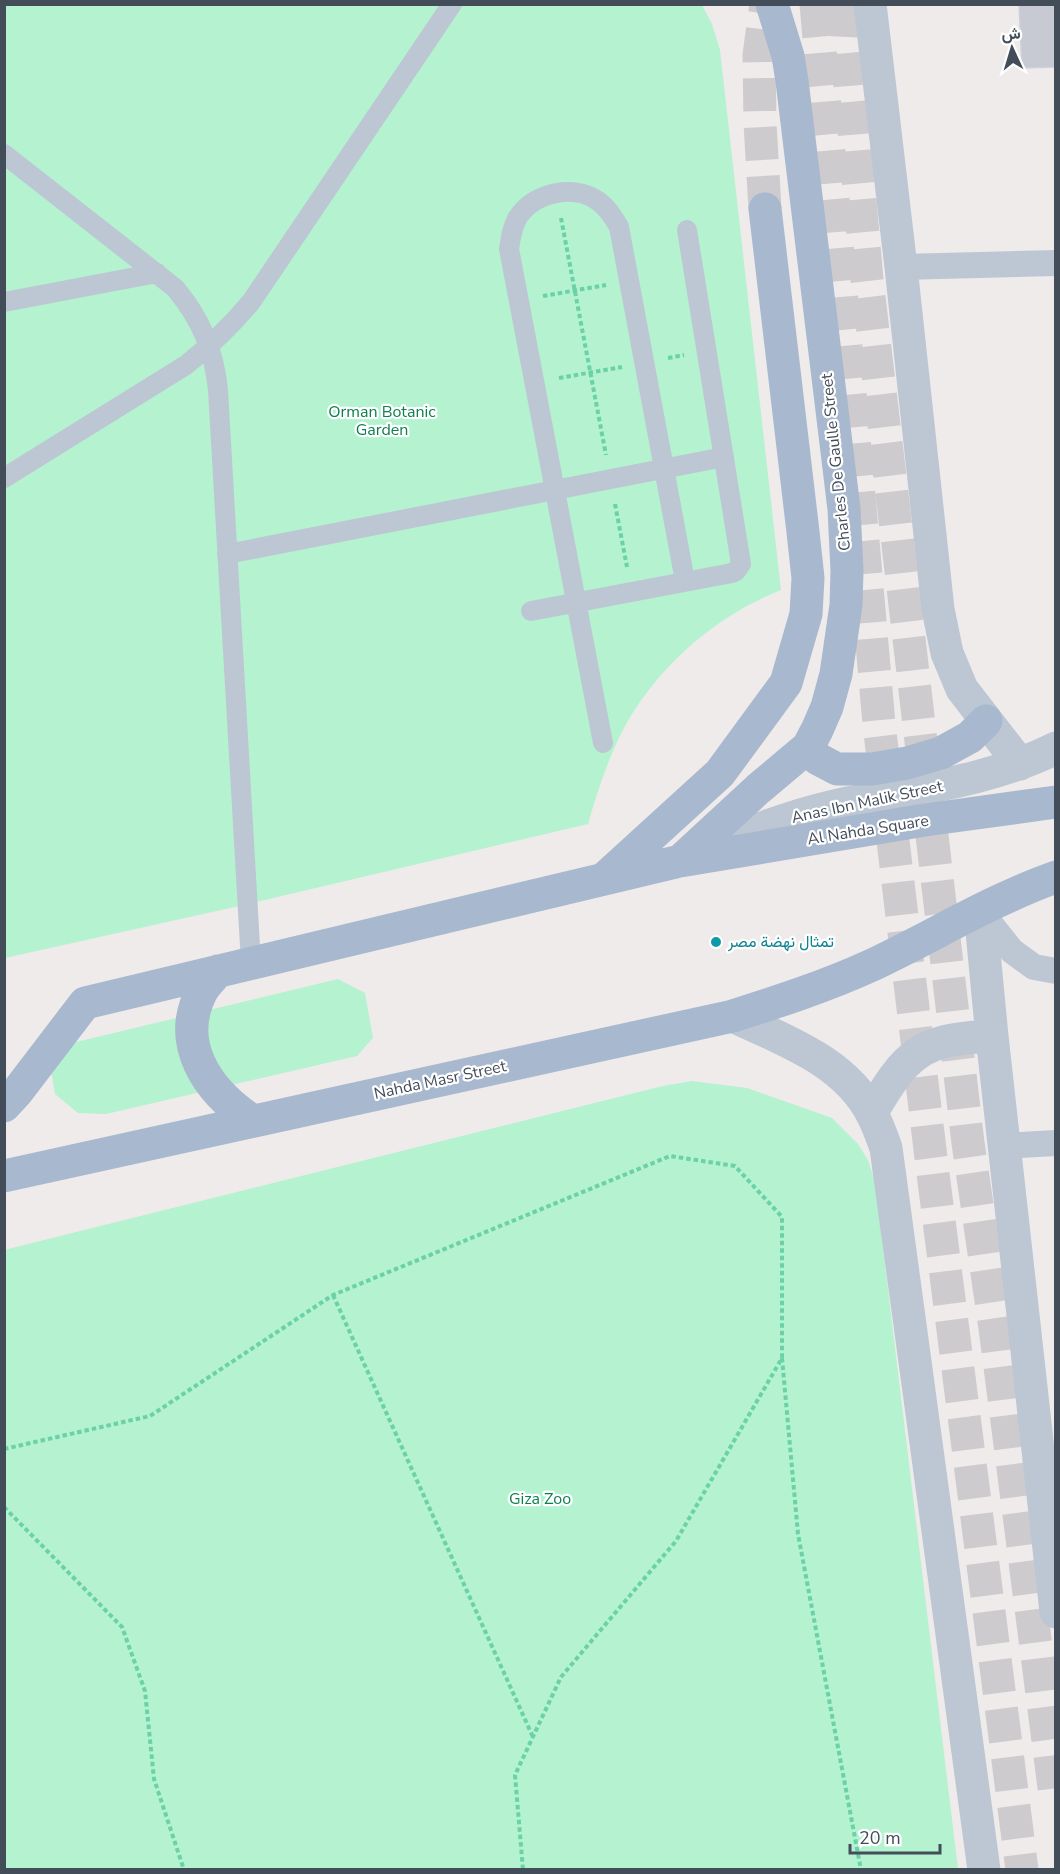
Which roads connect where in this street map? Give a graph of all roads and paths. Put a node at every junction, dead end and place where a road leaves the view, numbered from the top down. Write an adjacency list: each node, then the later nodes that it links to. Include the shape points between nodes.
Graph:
1 (452, 4): 15 (street, via 251,302)
2 (870, 4): 9 (street)
3 (772, 6): 28 (main road, Charles De Gaulle Street, via 792,81 844,508 846,605 836,674 827,707)
4 (4, 154): 10 (street)
5 (765, 209): 34 (main road, via 808,578 806,614 786,683 720,773)
6 (561, 218): 12 (path)
7 (687, 230): 16 (street)
8 (1056, 263): 9 (street)
9 (901, 267): 26 (street, via 938,609 947,653 962,689)
10 (157, 273): 14 (street); 15 (street, via 189,305)
11 (629, 280): 12 (path); 13 (street, via 619,227 610,212 597,200 581,194 546,195 531,203 512,231 509,249); 17 (street)
12 (575, 290): 13 (path); 19 (path)
13 (518, 300): 20 (street)
14 (4, 302)
15 (210, 346): 18 (street); 21 (street, via 218,390)
16 (724, 457): 17 (street); 22 (street, via 741,564 732,573)
17 (664, 468): 19 (street); 22 (street)
18 (4, 478)
19 (610, 479): 20 (street); 23 (path)
20 (554, 490): 21 (street); 24 (street)
21 (227, 554): 36 (street)
22 (685, 581): 23 (street)
23 (631, 592): 24 (street)
24 (576, 602): 25 (street); 27 (street)
25 (531, 611)
26 (986, 721): 28 (main road, via 970,737 941,753 872,769 837,769 818,759); 30 (street)
27 (603, 743)
28 (808, 747): 32 (main road, Charles De Gaulle Street)
29 (1056, 748): 30 (street, Anas Ibn Malik Street)
30 (1020, 764): 32 (street, Anas Ibn Malik Street, via 967,781 834,806 783,820)
31 (1056, 802): 32 (main road, Al Nahda Square)
32 (681, 861): 34 (main road)
33 (1056, 877): 35 (main road)
34 (604, 879): 36 (main road)
35 (980, 911): 38 (street, via 1012,951 1034,967); 39 (main road, Nahda Masr Street, via 870,966); 40 (street)
36 (251, 963): 37 (main road)
37 (218, 971): 41 (main road, via 85,1003); 43 (main road, via 203,989 194,1010 192,1034 197,1059 220,1096)
38 (1056, 971)
39 (733, 1016): 42 (street, via 825,1061 851,1084); 43 (main road, Nahda Masr Street)
40 (992, 1036): 42 (street, via 946,1041 925,1048 890,1081); 45 (street)
41 (4, 1106)
42 (872, 1112): 56 (street, via 886,1148)
43 (253, 1121): 46 (main road, Nahda Masr Street)
44 (1056, 1143): 45 (street)
45 (1004, 1146): 51 (street)
46 (4, 1176)
47 (333, 1295): 48 (path, via 670,1156 735,1166 782,1216); 49 (path, via 150,1416); 52 (path)
48 (782, 1358): 52 (path, via 676,1541 561,1677); 55 (path, via 798,1534)
49 (4, 1449)
50 (4, 1507): 53 (path, via 122,1627 145,1691 154,1779)
51 (1054, 1592)
52 (533, 1737): 54 (path, via 515,1775)
53 (184, 1869)
54 (523, 1869)
55 (861, 1869)
56 (984, 1869)

